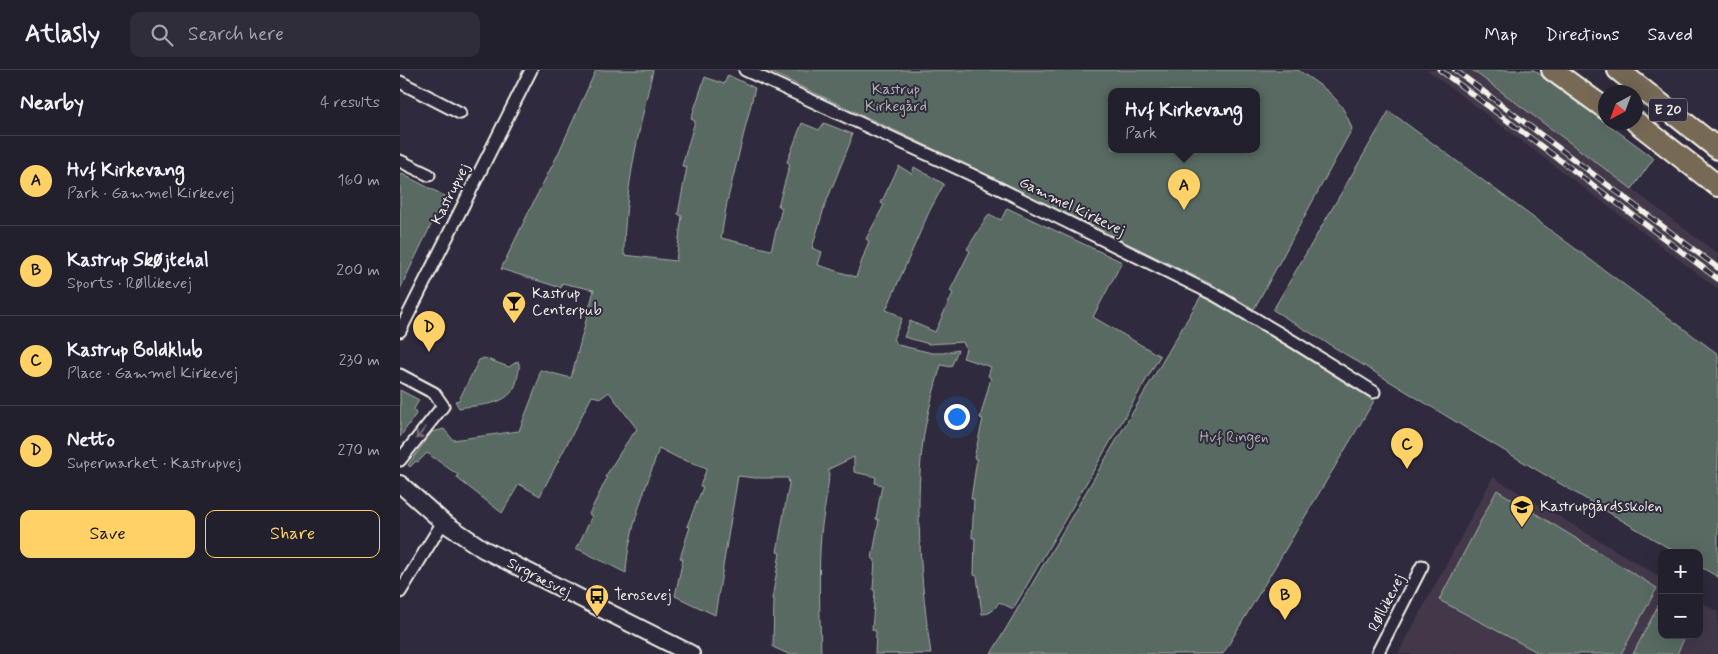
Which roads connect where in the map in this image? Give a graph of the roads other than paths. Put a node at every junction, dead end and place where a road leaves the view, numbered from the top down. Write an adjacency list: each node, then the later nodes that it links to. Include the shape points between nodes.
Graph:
1 (532, 70): 17 (street, Kastrupvej)
2 (745, 70): 19 (street, Gammel Kirkevej, via 970,174 1215,295)
3 (1552, 70): 8 (highway)
4 (1570, 70): 7 (highway)
5 (1618, 70): 12 (highway, E 20)
6 (400, 82): 9 (street)
7 (1598, 92)
8 (1598, 103)
9 (460, 113)
10 (1643, 128): 13 (highway, E 20)
11 (1638, 130): 13 (highway)
12 (1718, 149)
13 (1679, 156): 16 (highway, E 20)
14 (400, 161): 15 (street)
15 (429, 175)
16 (1718, 186)
17 (400, 332)
18 (400, 375): 20 (street, one-way to 20, via 434,393 443,406)
19 (1374, 392)
20 (400, 460)
21 (400, 484): 22 (street, Sirgræsvej)
22 (444, 522): 24 (street); 25 (street, Sirgræsvej, via 490,553)
23 (1422, 566): 26 (street, Røllikevej)
24 (400, 592)
25 (691, 654)
26 (1377, 654)

